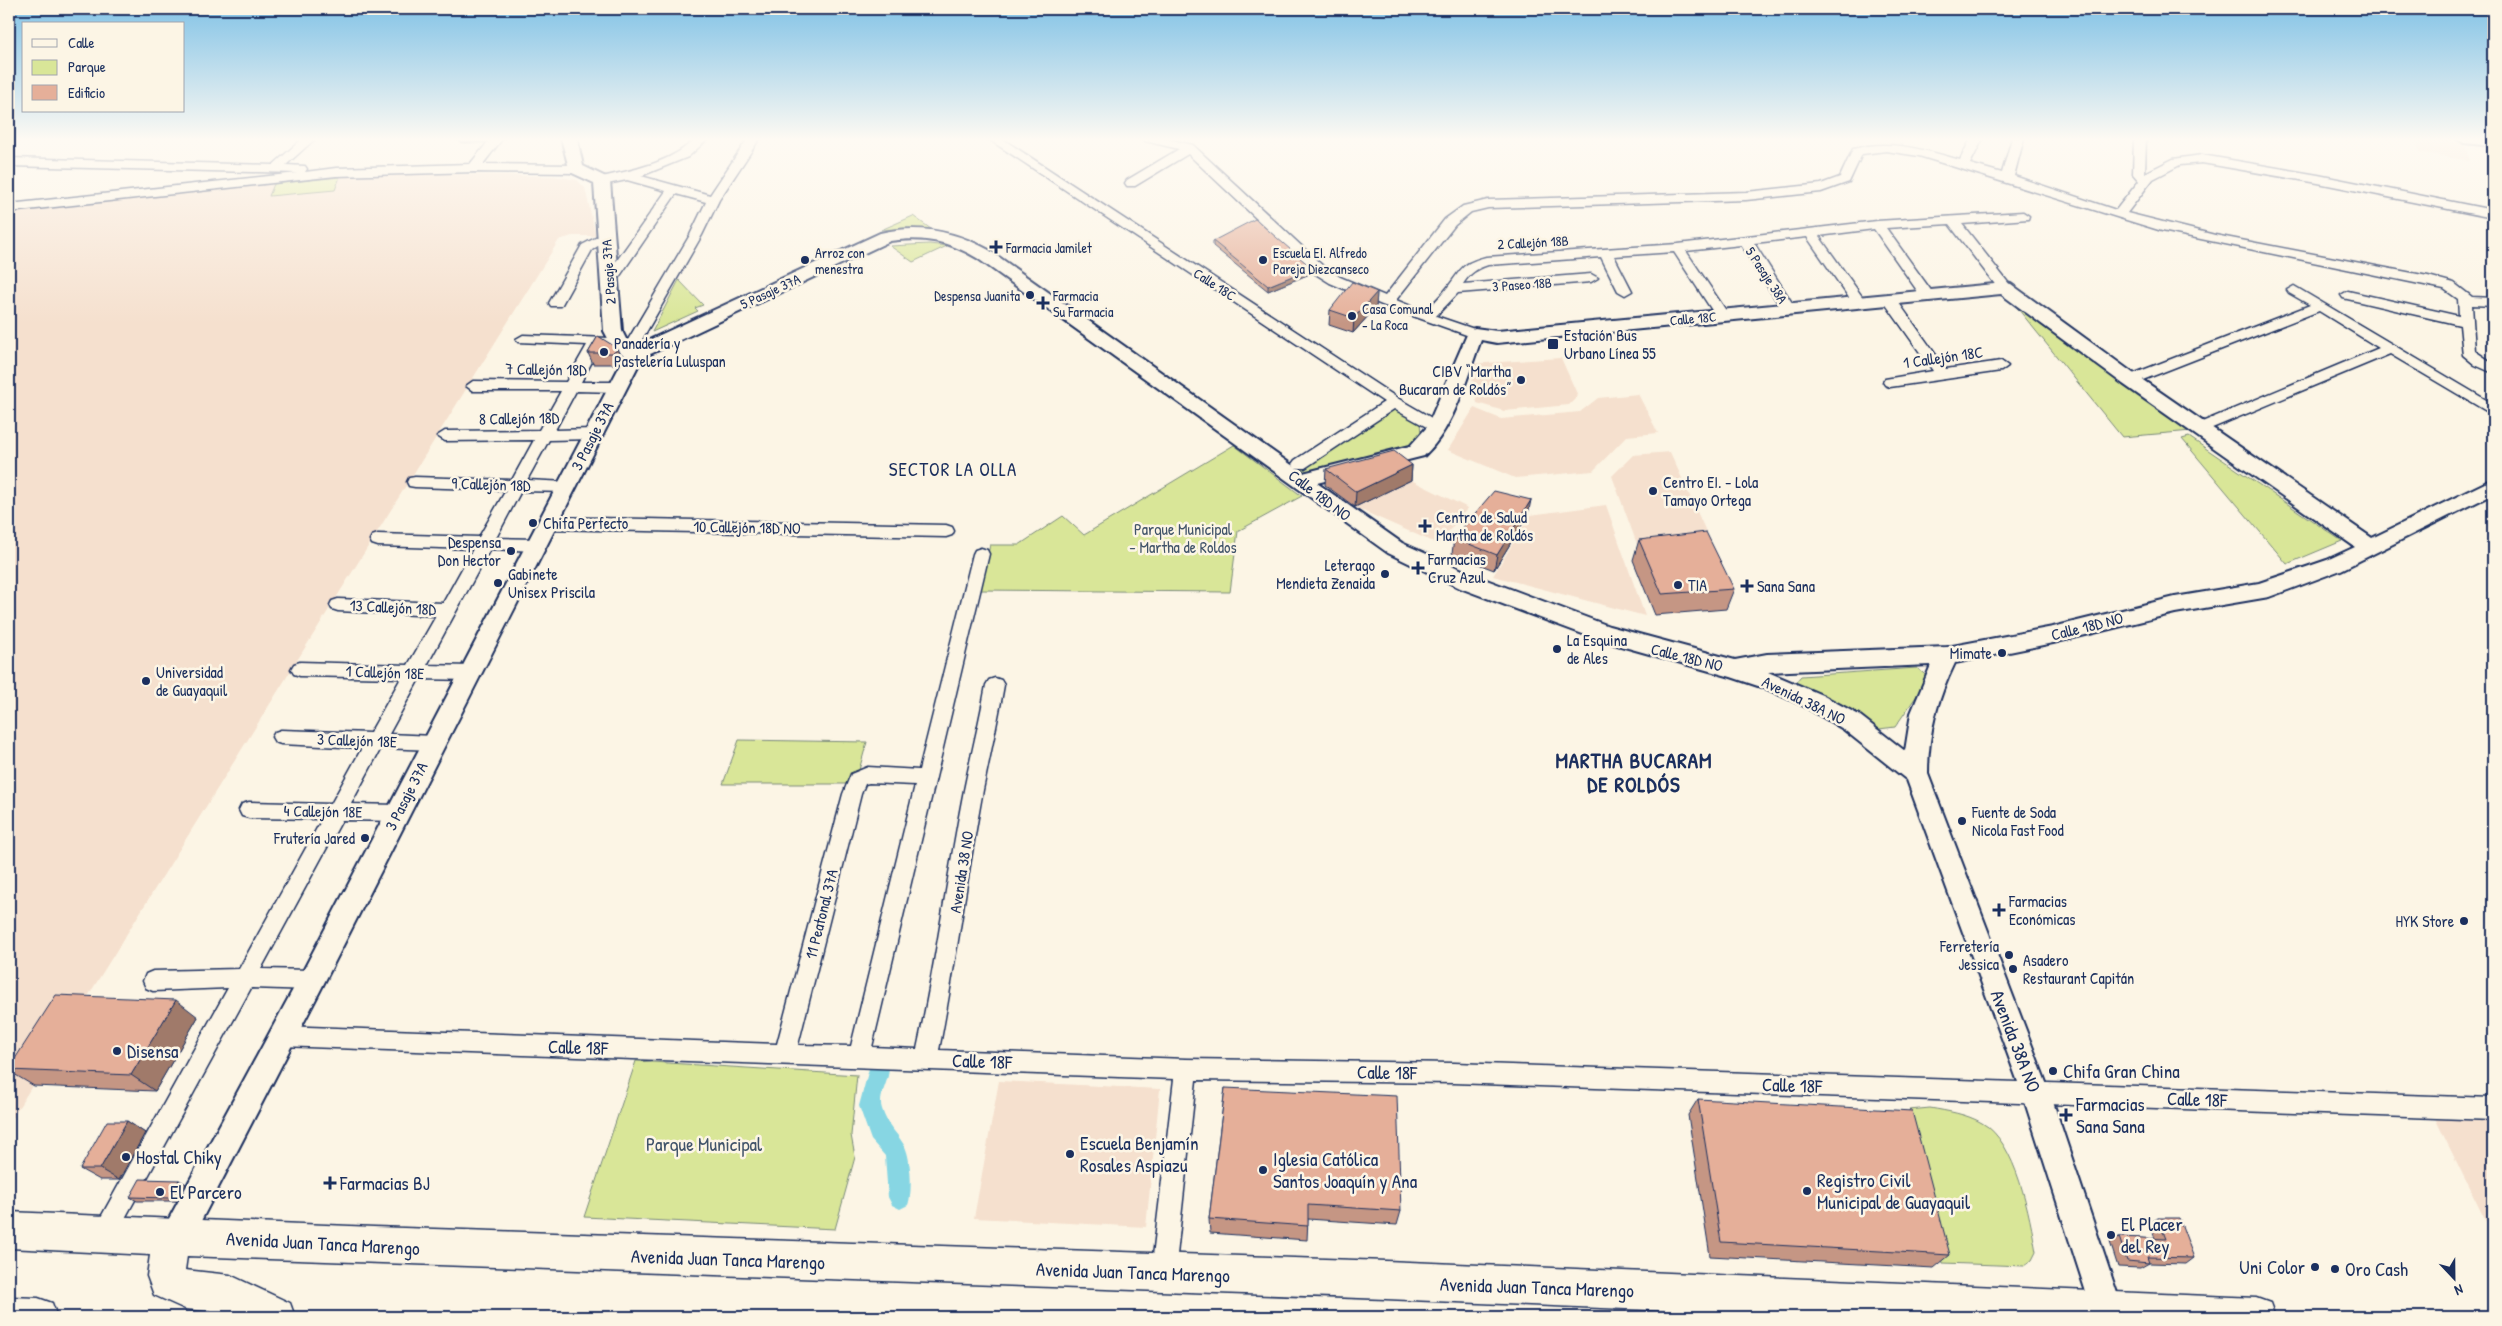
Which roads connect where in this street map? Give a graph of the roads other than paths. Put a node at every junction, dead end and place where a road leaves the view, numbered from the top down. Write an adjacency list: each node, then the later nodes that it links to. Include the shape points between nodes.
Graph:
1 (83, 200): 11 (street)
2 (603, 200): 19 (street, 2 Pasaje 37A)
3 (665, 200): 24 (street)
4 (713, 200): 46 (street, via 696,235)
5 (1088, 200): 55 (street, Calle 18C)
6 (1245, 200): 33 (street, via 1320,270)
7 (1621, 200): 33 (street, via 1488,204 1467,209 1450,222)
8 (2078, 200): 13 (street)
9 (2131, 200): 13 (street)
10 (2424, 200): 12 (street)
11 (9, 208)
12 (2493, 214)
13 (2119, 215): 32 (street, via 2166,228 2440,283 2462,292)
14 (2023, 216): 15 (street, 2 Callejón 18B)
15 (1954, 222): 16 (street, 2 Callejón 18B); 25 (street)
16 (1877, 225): 17 (street, 2 Callejón 18B); 30 (street)
17 (1810, 232): 20 (street, 2 Callejón 18B); 34 (street)
18 (908, 234): 46 (street, 5 Pasaje 37A, via 886,237); 62 (street, Calle 18D NO, via 950,236 964,242)
19 (605, 237): 24 (street, 2 Pasaje 37A); 36 (street, via 587,248)
20 (1745, 240): 21 (street, 2 Callejón 18B); 38 (street, 5 Pasaje 38A)
21 (1678, 248): 22 (street, 2 Callejón 18B); 39 (street)
22 (1606, 254): 26 (street, 2 Callejón 18B, via 1486,261 1463,273); 28 (street)
23 (1591, 278): 26 (street, 3 Paseo 18B)
24 (608, 283): 46 (street, 2 Pasaje 37A, via 613,332)
25 (2005, 288): 30 (street, Calle 18C); 50 (street)
26 (1454, 289): 40 (street, 2 Callejón 18B)
27 (2294, 290): 37 (street)
28 (1625, 291)
29 (2348, 294): 41 (street)
30 (1928, 296): 31 (street, Calle 18C)
31 (1889, 299): 34 (street, Calle 18C); 49 (street)
32 (2465, 301): 35 (street); 41 (street)
33 (1387, 302): 40 (street, Calle 18C)
34 (1858, 302): 38 (street, Calle 18C)
35 (2493, 302)
36 (556, 303)
37 (2320, 306): 45 (street); 50 (street)
38 (1789, 309): 39 (street, Calle 18C)
39 (1722, 315): 42 (street, Calle 18C, via 1497,336)
40 (1427, 318): 42 (street, Calle 18C)
41 (2466, 322): 48 (street, via 2468,352)
42 (1475, 334): 57 (street)
43 (523, 339): 44 (street)
44 (596, 341): 46 (street); 53 (street)
45 (2391, 348): 56 (street); 58 (street)
46 (627, 349): 54 (street, 3 Pasaje 37A)
47 (2001, 366): 49 (street, 1 Callejón 18C)
48 (2493, 369)
49 (1942, 374): 51 (street, 1 Callejón 18C)
50 (2130, 380): 58 (street)
51 (1890, 382)
52 (473, 386): 53 (street, 7 Callejón 18D)
53 (570, 387): 54 (street, 7 Callejón 18D); 60 (street)
54 (617, 387): 59 (street, 3 Pasaje 37A)
55 (1394, 402): 57 (street, Calle 18C); 62 (street)
56 (2493, 410)
57 (1437, 427): 62 (street, via 1417,451)
58 (2200, 428): 72 (street)
59 (593, 434): 60 (street, 8 Callejón 18D); 66 (street, 3 Pasaje 37A)
60 (544, 435): 61 (street, 8 Callejón 18D); 64 (street)
61 (445, 436)
62 (1300, 472): 78 (street, Calle 18D NO, via 1338,510 1395,548 1435,568 1604,633)
63 (415, 482): 64 (street, 9 Callejón 18D)
64 (516, 485): 66 (street, 9 Callejón 18D); 70 (street)
65 (2493, 486): 72 (street, Calle 18D NO)
66 (566, 487): 67 (street, 3 Pasaje 37A)
67 (547, 523): 68 (street, 10 Callejón 18D NO); 71 (street, 3 Pasaje 37A)
68 (946, 531)
69 (378, 540): 70 (street)
70 (484, 544): 71 (street); 75 (street)
71 (536, 545): 80 (street, 3 Pasaje 37A)
72 (2371, 548): 76 (street, Calle 18D NO, via 2261,591 2175,604 2053,635)
73 (981, 554): 86 (street)
74 (338, 605): 75 (street, 13 Callejón 18D)
75 (448, 610): 79 (street)
76 (1946, 656): 78 (street, Calle 18D NO, via 1767,663); 85 (street, Avenida 38A NO, via 1919,717 1915,744)
77 (300, 669): 79 (street, 1 Callejón 18E)
78 (1736, 669): 85 (street, Avenida 38A NO, via 1775,683 1851,722)
79 (413, 672): 80 (street, 1 Callejón 18E); 83 (street)
80 (470, 673): 84 (street, 3 Pasaje 37A)
81 (995, 684): 96 (street, Avenida 38 NO)
82 (281, 737): 83 (street, 3 Callejón 18E)
83 (376, 741): 84 (street, 3 Callejón 18E); 88 (street)
84 (434, 743): 89 (street, 3 Pasaje 37A)
85 (1916, 774): 98 (street, Avenida 38A NO)
86 (927, 778): 94 (street, 11 Peatonal 37A, via 862,776 852,794); 95 (street)
87 (248, 810): 88 (street, 4 Callejón 18E)
88 (337, 811): 89 (street, 4 Callejón 18E); 90 (street)
89 (398, 813): 91 (street, 3 Pasaje 37A)
90 (245, 978): 91 (street); 92 (street); 101 (street)
91 (312, 980): 93 (street, 3 Pasaje 37A)
92 (153, 981)
93 (281, 1036): 94 (street, Calle 18F); 102 (street, 3 Pasaje 37A)
94 (785, 1054): 95 (street, Calle 18F)
95 (859, 1056): 96 (street, Calle 18F)
96 (926, 1059): 97 (street, Calle 18F)
97 (1186, 1069): 98 (street, Calle 18F, via 1454,1073); 103 (street)
98 (2036, 1093): 99 (street, Calle 18F); 104 (street, Avenida 38A NO)
99 (2493, 1109)
100 (9, 1230): 101 (main road, Avenida Juan Tanca Marengo)
101 (104, 1234): 102 (main road, Avenida Juan Tanca Marengo)
102 (176, 1237): 103 (main road, Avenida Juan Tanca Marengo); 107 (main road, via 166,1258 167,1282 185,1290 230,1294)
103 (1163, 1273): 104 (main road, Avenida Juan Tanca Marengo)
104 (2107, 1314): 108 (main road, Avenida Juan Tanca Marengo)
105 (9, 1316): 106 (main road)
106 (38, 1317)
107 (276, 1317)
108 (2256, 1317)

